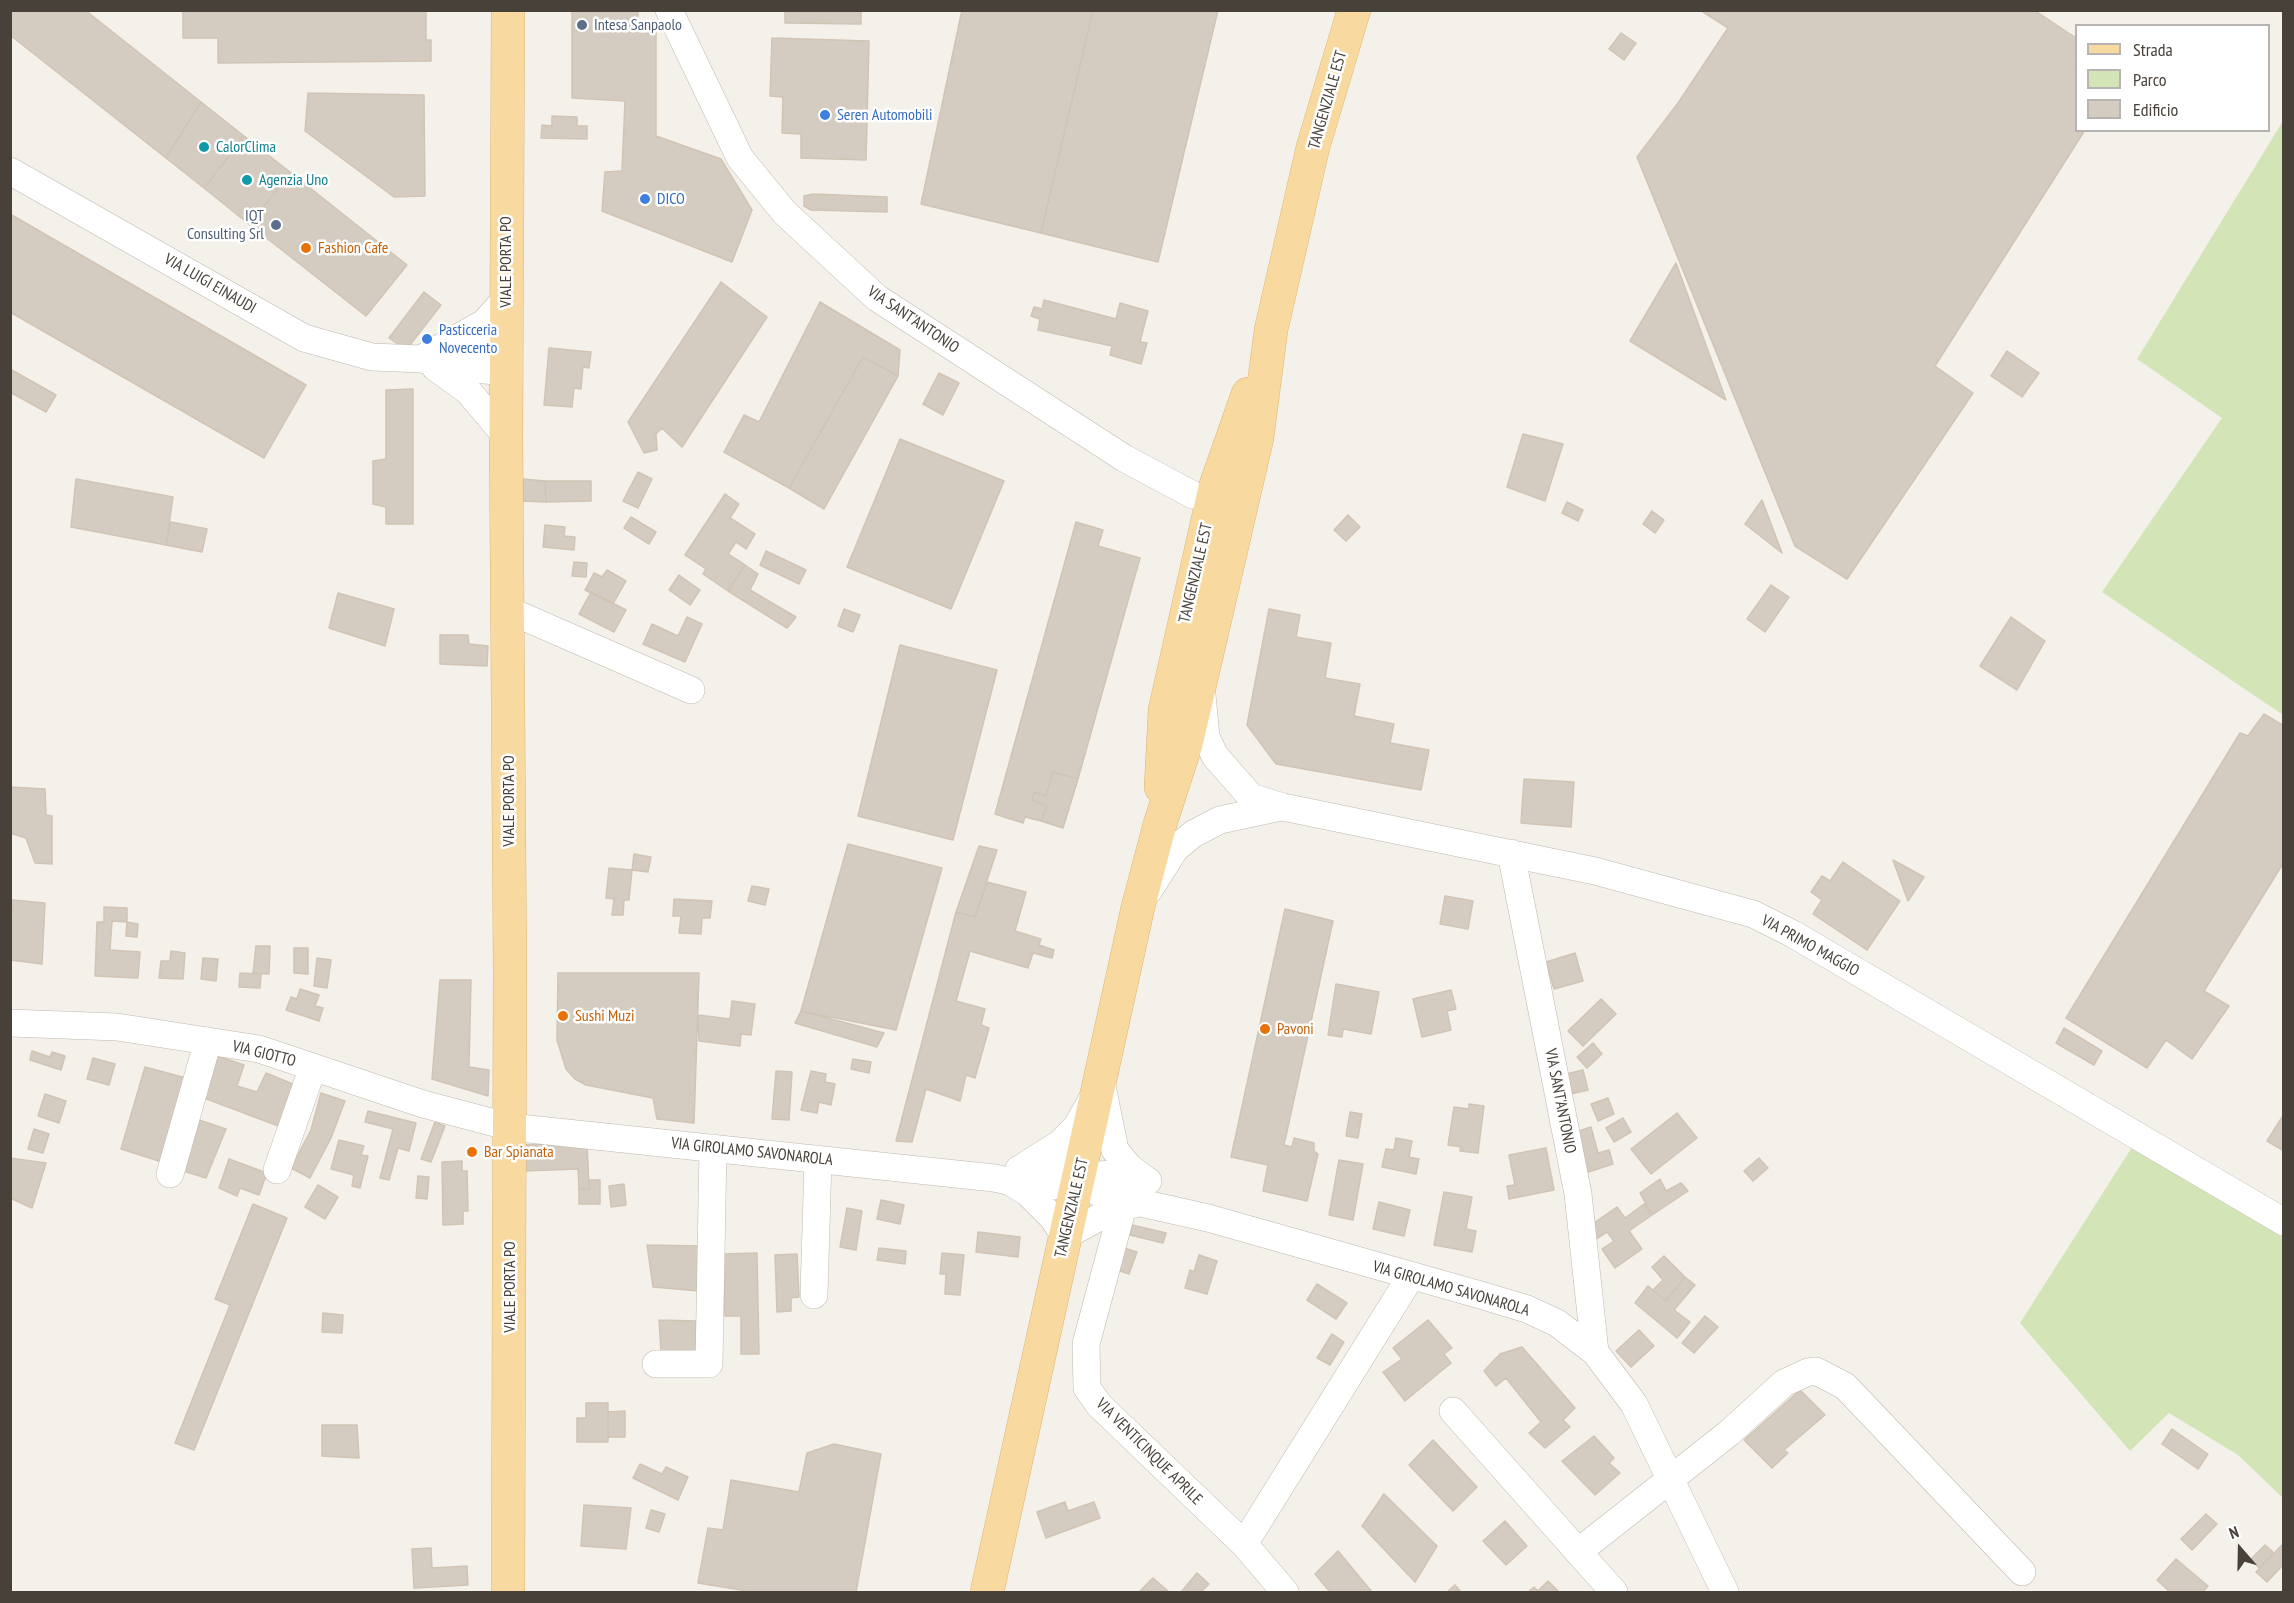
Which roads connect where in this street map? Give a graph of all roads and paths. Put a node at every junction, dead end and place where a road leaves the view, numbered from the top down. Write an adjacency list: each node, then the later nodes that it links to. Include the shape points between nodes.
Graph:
1 (508, 10): 5 (main road, VIALE PORTA PO)
2 (669, 10): 10 (street, VIA SANT'ANTONIO, via 740,158 785,213 877,298 1124,458)
3 (1354, 10): 6 (main road, TANGENZIALE EST, via 1314,147)
4 (10, 171): 7 (street, VIA LUIGI EINAUDI, via 304,338 372,357)
5 (506, 299): 7 (street, via 484,323); 8 (main road, VIALE PORTA PO)
6 (1271, 330): 12 (main road, TANGENZIALE EST, via 1257,438); 15 (main road, TANGENZIALE EST, via 1215,488 1162,728)
7 (421, 359): 8 (street, VIA LUIGI EINAUDI, via 458,348); 9 (street, VIA LUIGI EINAUDI, via 449,374 468,391)
8 (506, 360): 9 (main road, VIALE PORTA PO)
9 (506, 436): 11 (main road, VIALE PORTA PO)
10 (1193, 495)
11 (508, 610): 13 (street); 22 (main road, VIALE PORTA PO)
12 (1201, 682): 14 (street, VIA PRIMO MAGGIO, via 1206,737 1215,756 1251,797); 15 (main road, TANGENZIALE EST)
13 (692, 690)
14 (1283, 807): 16 (street, VIA PRIMO MAGGIO); 17 (street, VIA PRIMO MAGGIO, via 1220,820 1193,834 1174,849)
15 (1160, 824): 17 (main road, TANGENZIALE EST)
16 (1511, 853): 31 (street, VIA PRIMO MAGGIO, via 1595,871 1753,914); 35 (street, VIA SANT'ANTONIO, via 1578,1194)
17 (1138, 907): 21 (main road, TANGENZIALE EST)
18 (10, 1023): 19 (street, VIA GIOTTO, via 117,1027)
19 (208, 1041): 20 (street, VIA GIOTTO, via 260,1050); 26 (street)
20 (313, 1067): 22 (street, VIA GIOTTO, via 423,1104); 25 (street)
21 (1099, 1082): 27 (street, via 1077,1126 1061,1143); 28 (main road, TANGENZIALE EST); 29 (street, VIA GIROLAMO SAVONAROLA, via 1115,1150)
22 (510, 1127): 23 (street, VIA GIROLAMO SAVONAROLA); 42 (main road, VIALE PORTA PO)
23 (713, 1148): 24 (street, VIA GIROLAMO SAVONAROLA); 36 (street, via 709,1364)
24 (818, 1159): 27 (street, VIA GIROLAMO SAVONAROLA); 34 (street)
25 (277, 1170)
26 (170, 1174)
27 (1008, 1176): 28 (street, VIA GIROLAMO SAVONAROLA, via 1036,1187 1053,1186); 32 (street, via 1052,1216)
28 (1080, 1176): 29 (street, VIA GIROLAMO SAVONAROLA, via 1101,1194); 32 (main road, TANGENZIALE EST)
29 (1150, 1193): 30 (street, VIA GIROLAMO SAVONAROLA); 33 (street, VIA GIROLAMO SAVONAROLA, via 1208,1218)
30 (1123, 1206): 32 (street, VIA GIROLAMO SAVONAROLA); 39 (street, VIA VENTICINQUE APRILE, via 1086,1344 1087,1388 1099,1405)
31 (2283, 1222)
32 (1065, 1236): 43 (main road, TANGENZIALE EST)
33 (1411, 1276): 35 (street, VIA GIROLAMO SAVONAROLA, via 1527,1309 1557,1323); 39 (street)
34 (814, 1294)
35 (1595, 1352): 38 (street, VIA GIROLAMO SAVONAROLA, via 1634,1404)
36 (656, 1364)
37 (1453, 1411): 40 (street)
38 (1669, 1478): 40 (street); 41 (street, via 1729,1433 1784,1383 1816,1371 1845,1386); 46 (street, VIA GIROLAMO SAVONAROLA)
39 (1244, 1544): 44 (street, VIA VENTICINQUE APRILE)
40 (1578, 1552): 45 (street)
41 (2022, 1572)
42 (508, 1593)
43 (987, 1593)
44 (1285, 1593)
45 (1614, 1593)
46 (1725, 1593)

